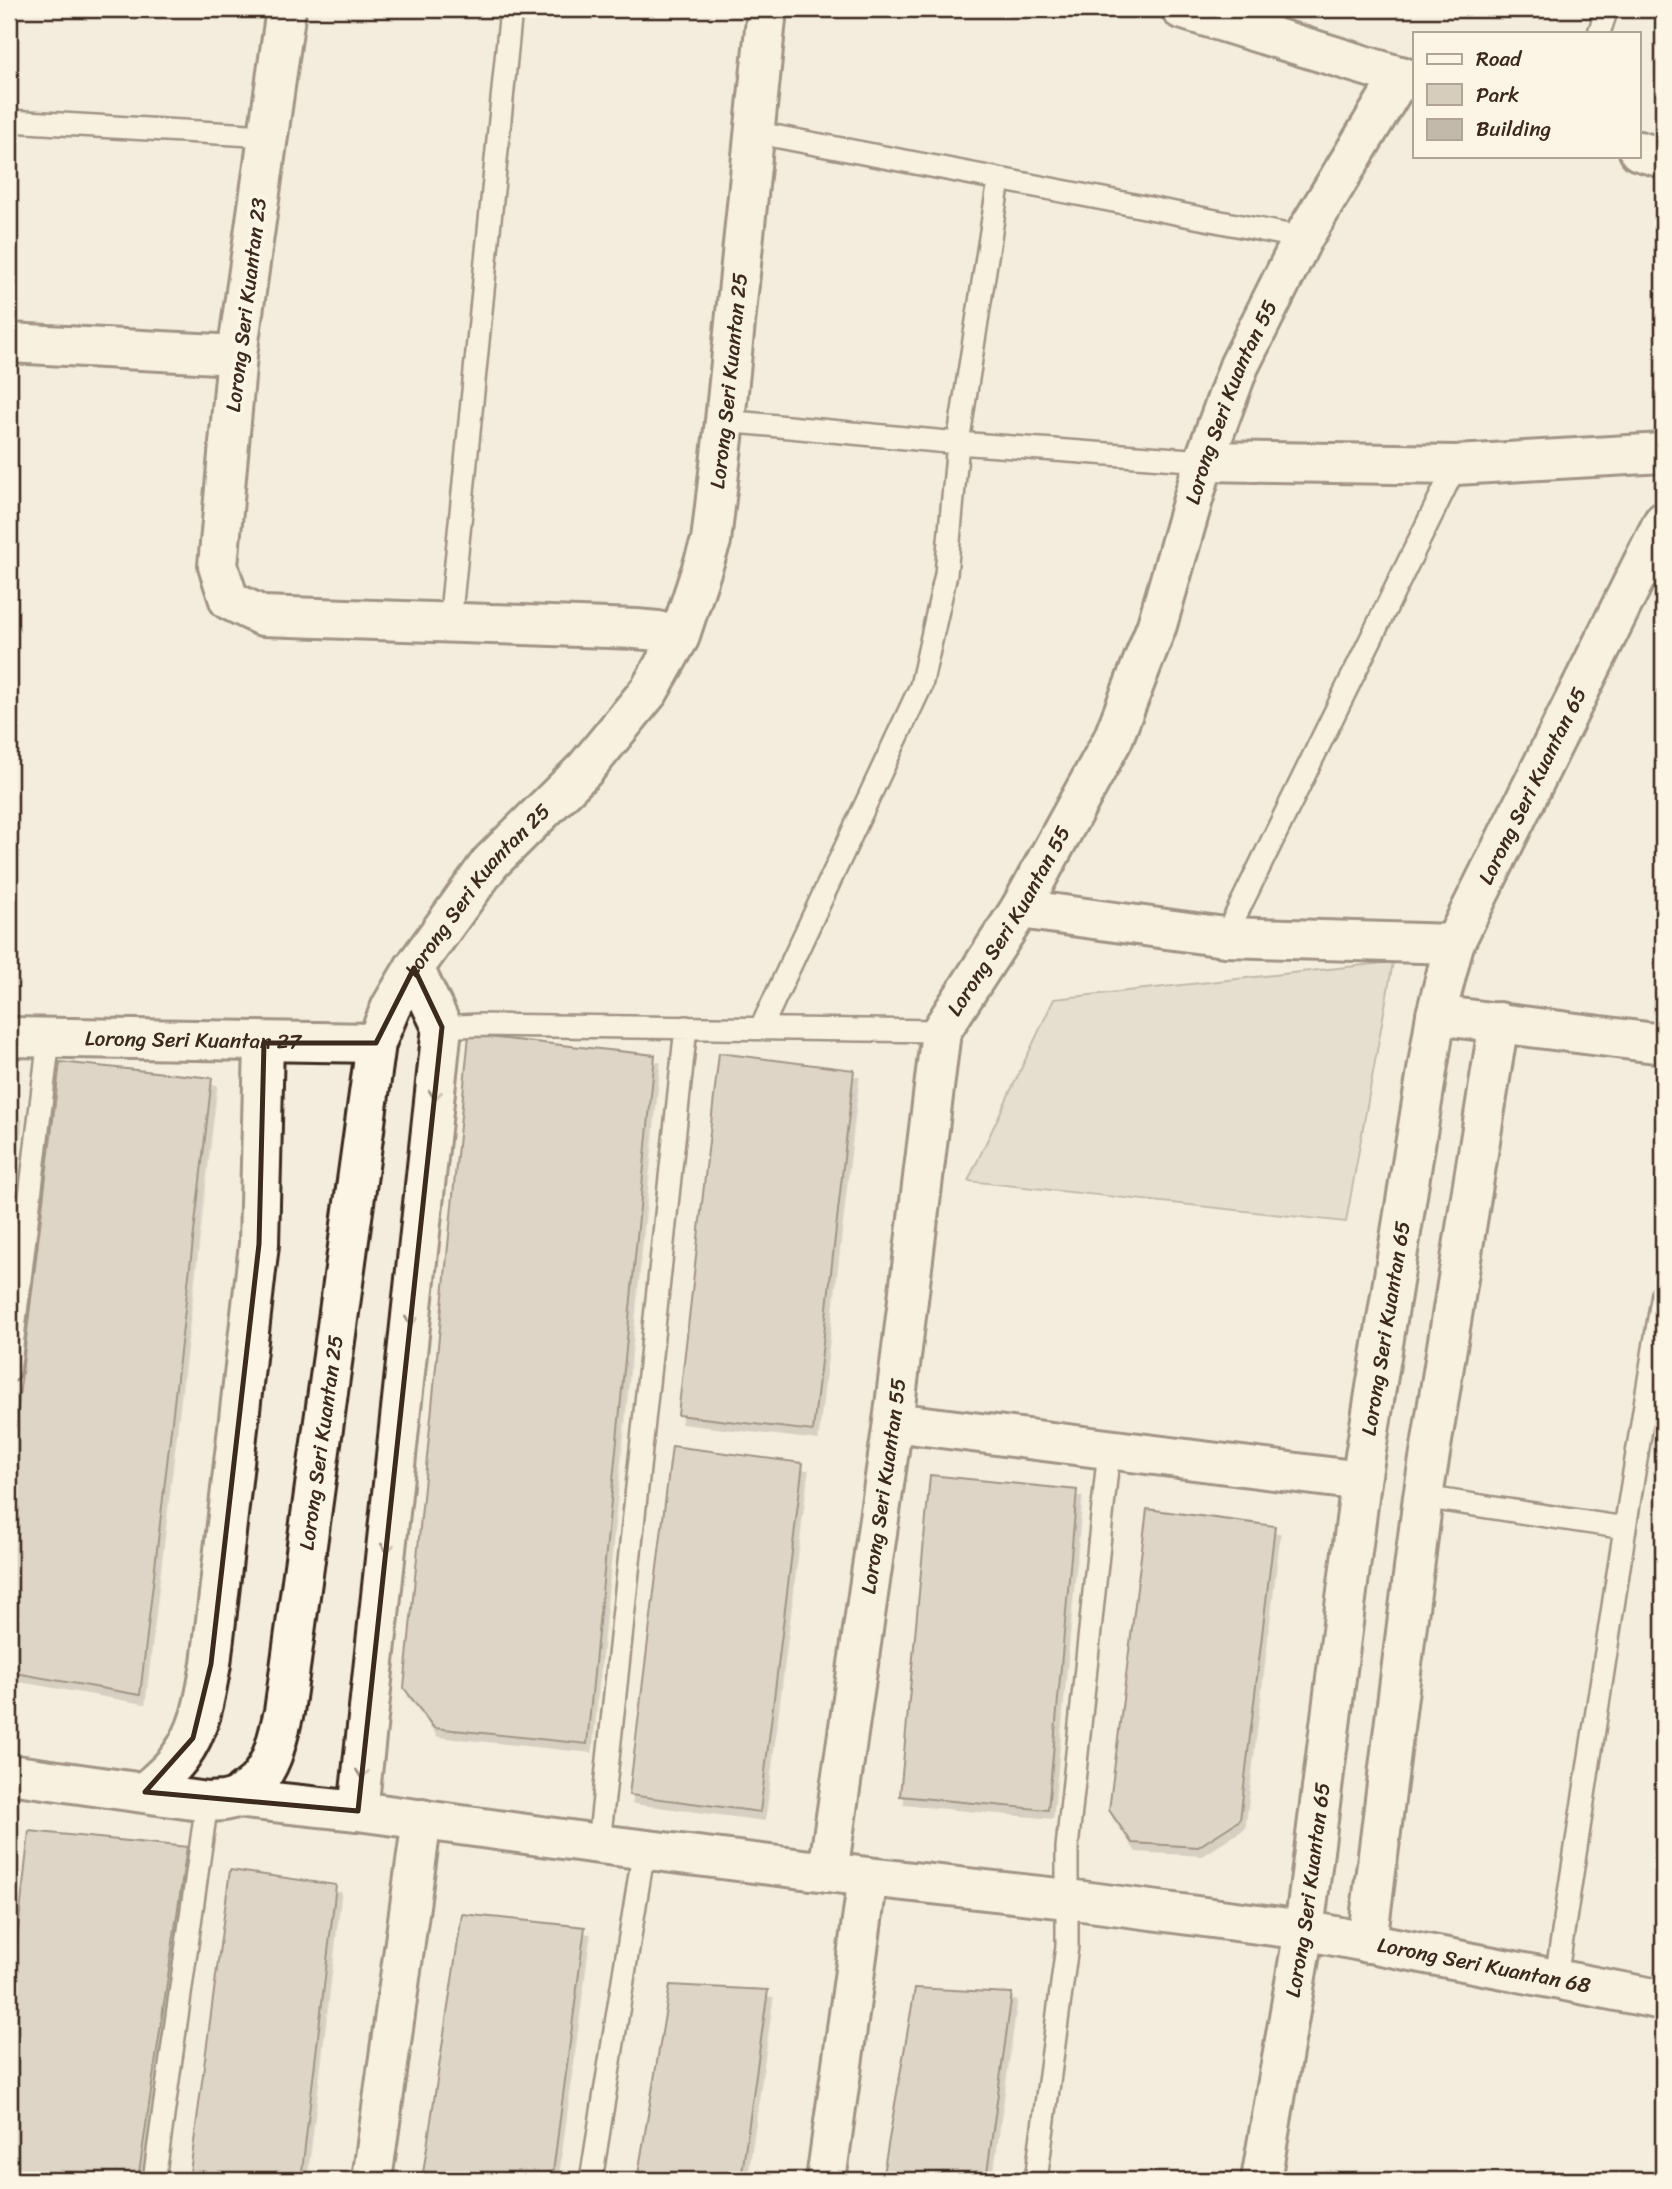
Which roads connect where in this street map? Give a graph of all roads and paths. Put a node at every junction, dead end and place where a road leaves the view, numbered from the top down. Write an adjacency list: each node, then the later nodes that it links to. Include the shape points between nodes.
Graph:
1 (286, 9): 10 (street, Lorong Seri Kuantan 23)
2 (511, 9): 23 (lane)
3 (767, 9): 9 (street, Lorong Seri Kuantan 25)
4 (1181, 9): 7 (street)
5 (1607, 9): 6 (lane)
6 (1599, 32)
7 (1408, 78): 14 (street, Lorong Seri Kuantan 55)
8 (9, 121): 10 (lane)
9 (753, 132): 13 (lane); 17 (street, Lorong Seri Kuantan 25)
10 (268, 136): 16 (street, Lorong Seri Kuantan 23)
11 (1640, 151): 12 (street)
12 (1663, 158)
13 (999, 180): 14 (lane); 18 (lane)
14 (1303, 238): 20 (street, Lorong Seri Kuantan 55, via 1239,366)
15 (9, 343): 16 (street)
16 (237, 355): 23 (street, Lorong Seri Kuantan 23, via 218,566 229,600 262,616)
17 (725, 421): 18 (lane); 24 (street, Lorong Seri Kuantan 25, via 711,541)
18 (958, 443): 20 (lane); 33 (lane, via 946,574 920,686)
19 (1663, 453): 21 (street)
20 (1204, 461): 21 (street); 25 (street, Lorong Seri Kuantan 55, via 1157,625 1113,738)
21 (1456, 465): 26 (lane)
22 (1663, 522): 27 (street, Lorong Seri Kuantan 65)
23 (450, 623): 24 (street, via 636,629)
24 (679, 638): 28 (street, Lorong Seri Kuantan 25, via 649,691 585,769 490,863)
25 (1020, 909): 26 (street); 34 (street, Lorong Seri Kuantan 55)
26 (1225, 937): 27 (street)
27 (1454, 944): 29 (street, Lorong Seri Kuantan 65)
28 (414, 968): 31 (street); 38 (street, Lorong Seri Kuantan 25)
29 (1436, 1015): 30 (street); 44 (street, Lorong Seri Kuantan 65)
30 (1499, 1022): 39 (street); 45 (street)
31 (442, 1027): 32 (lane); 50 (street, one-way to 50)
32 (686, 1027): 33 (lane); 52 (lane)
33 (761, 1028): 34 (lane)
34 (941, 1031): 42 (street, Lorong Seri Kuantan 55)
35 (9, 1037): 36 (street, Lorong Seri Kuantan 27)
36 (49, 1038): 37 (street, Lorong Seri Kuantan 27); 41 (lane)
37 (264, 1043): 38 (street, Lorong Seri Kuantan 27); 48 (street, via 259,1244 211,1664 193,1738)
38 (376, 1043): 49 (street, Lorong Seri Kuantan 25, via 284,1712 258,1781)
39 (1663, 1044)
40 (1663, 1293): 46 (lane)
41 (9, 1371)
42 (893, 1422): 43 (street); 54 (street, Lorong Seri Kuantan 55)
43 (1109, 1450): 44 (street); 56 (lane, via 1066,1847)
44 (1361, 1481): 57 (street, Lorong Seri Kuantan 65)
45 (1423, 1497): 46 (lane); 58 (street)
46 (1625, 1528): 59 (lane)
47 (9, 1774): 48 (street, Lorong Seri Kuantan 68)
48 (145, 1793): 49 (street, Lorong Seri Kuantan 68)
49 (222, 1800): 50 (street, Lorong Seri Kuantan 68); 61 (lane)
50 (358, 1811): 51 (street, Lorong Seri Kuantan 68)
51 (422, 1819): 52 (street, Lorong Seri Kuantan 68); 62 (street)
52 (599, 1844): 53 (street, Lorong Seri Kuantan 68)
53 (644, 1849): 54 (street, Lorong Seri Kuantan 68); 63 (lane)
54 (828, 1872): 55 (street, Lorong Seri Kuantan 68)
55 (868, 1877): 56 (street, Lorong Seri Kuantan 68); 64 (street)
56 (1067, 1899): 57 (street, Lorong Seri Kuantan 68); 65 (lane, via 1067,1946)
57 (1304, 1930): 58 (street, Lorong Seri Kuantan 68); 66 (street, Lorong Seri Kuantan 65)
58 (1367, 1943): 59 (street, Lorong Seri Kuantan 68)
59 (1556, 1978): 60 (street, Lorong Seri Kuantan 68)
60 (1663, 2000)
61 (154, 2180)
62 (372, 2180)
63 (591, 2180)
64 (826, 2180)
65 (1036, 2180)
66 (1261, 2180)

